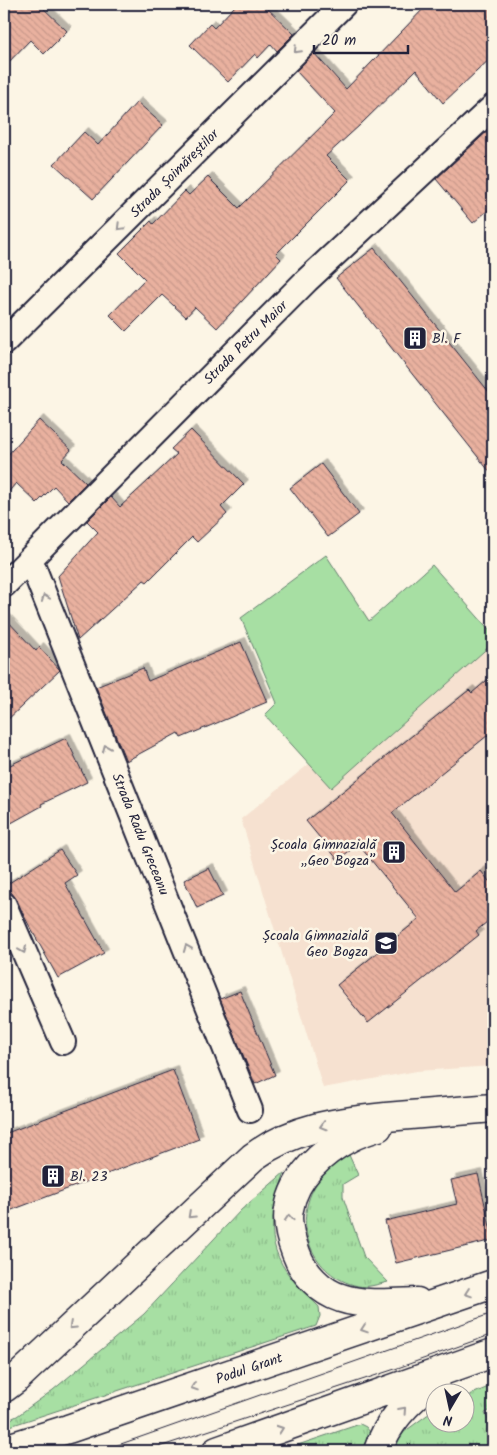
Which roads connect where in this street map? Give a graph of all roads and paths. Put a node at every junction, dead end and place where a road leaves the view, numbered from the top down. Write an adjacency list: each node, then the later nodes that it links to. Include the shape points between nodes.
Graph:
1 (344, 4): 3 (street, Strada Șoimăreștilor, one-way to 3)
2 (493, 106): 4 (street, Strada Petru Maior, via 308,280)
3 (4, 342)
4 (30, 559): 5 (street, Strada Petru Maior); 9 (street, Strada Radu Greceanu, one-way to 4)
5 (4, 585)
6 (4, 905): 7 (street, one-way to 7)
7 (63, 1042)
8 (493, 1108): 10 (main road)
9 (250, 1110)
10 (406, 1115): 12 (main road, one-way to 10, via 373,1303 340,1298 319,1286 301,1265 290,1237 288,1209 298,1185 315,1162 348,1138); 15 (main road, one-way to 15, via 334,1123 266,1148)
11 (493, 1284): 12 (main road, Podul Grant, one-way to 12)
12 (444, 1302): 16 (main road, Podul Grant, one-way to 16)
13 (493, 1353): 14 (main road)
14 (453, 1367): 17 (main road, one-way to 14); 18 (main road, one-way to 14, via 394,1420 416,1394)
15 (4, 1388)
16 (4, 1449)
17 (217, 1451)
18 (378, 1451)

